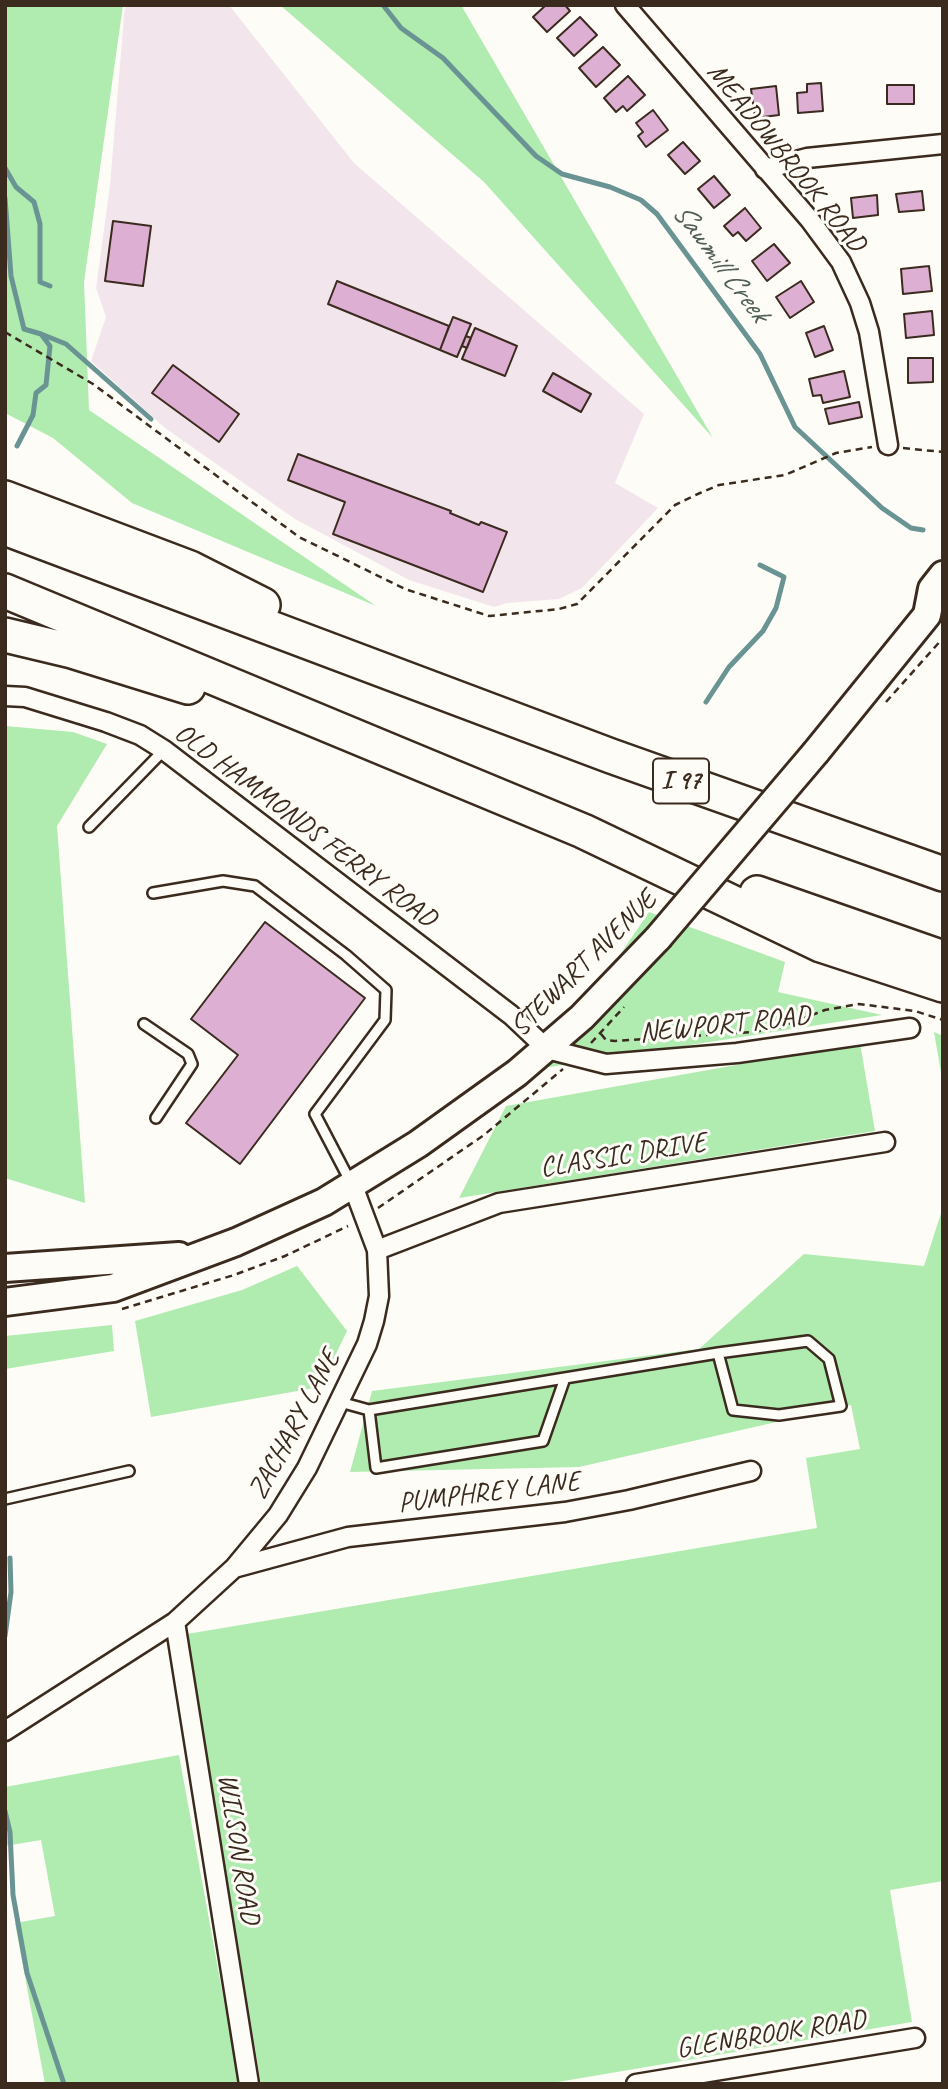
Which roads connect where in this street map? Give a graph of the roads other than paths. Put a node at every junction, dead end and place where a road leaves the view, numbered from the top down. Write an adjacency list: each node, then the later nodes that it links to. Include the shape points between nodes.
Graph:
1 (625, 5): 3 (street, MEADOWBROOK ROAD)
2 (943, 144): 3 (street, via 807,158)
3 (765, 169): 4 (street, MEADOWBROOK ROAD, via 827,243 851,281 876,364)
4 (888, 444)
5 (5, 498): 11 (highway, via 190,568)
6 (5, 528): 11 (highway, I 97)
7 (943, 575): 9 (street, STEWART AVENUE, via 932,589)
8 (5, 591): 14 (highway)
9 (935, 613): 23 (street, STEWART AVENUE, bridge, via 658,939)
10 (5, 635): 14 (highway, via 72,651)
11 (421, 684): 17 (highway, I 97)
12 (5, 696): 13 (street, OLD HAMMONDS FERRY ROAD, via 25,697 106,722)
13 (164, 750): 15 (lane); 23 (street, OLD HAMMONDS FERRY ROAD, via 512,1016)
14 (391, 751): 16 (highway)
15 (89, 827)
16 (583, 831): 19 (highway); 20 (highway, via 821,945)
17 (943, 874)
18 (153, 893): 26 (lane, via 223,881 254,887 386,990 385,1020 315,1114)
19 (943, 958)
20 (943, 985)
21 (144, 1024): 24 (lane, via 188,1054 192,1064)
22 (910, 1028): 23 (street, NEWPORT ROAD, via 737,1053 606,1064)
23 (547, 1049): 26 (street, STEWART AVENUE, via 461,1116)
24 (156, 1118)
25 (885, 1142): 27 (street, CLASSIC DRIVE, via 499,1203)
26 (353, 1186): 27 (street, ZACHARY LANE); 28 (street, STEWART AVENUE, via 291,1219)
27 (377, 1250): 33 (street, ZACHARY LANE, via 379,1296 374,1321)
28 (202, 1255): 29 (street, STEWART AVENUE); 30 (street, STEWART AVENUE, via 113,1288)
29 (5, 1268)
30 (5, 1302)
31 (718, 1353): 31 (lane, via 808,1341 829,1359 841,1406 779,1415 733,1410); 32 (lane)
32 (565, 1378): 34 (lane); 34 (lane, via 543,1441 376,1468)
33 (340, 1402): 34 (lane); 38 (street, ZACHARY LANE, via 278,1515)
34 (369, 1410)
35 (129, 1471): 37 (lane)
36 (751, 1471): 38 (street, PUMPHREY LANE, via 565,1512 348,1536)
37 (5, 1499)
38 (234, 1568): 39 (street, ZACHARY LANE)
39 (175, 1622): 40 (street, ZACHARY LANE); 42 (street, WILSON ROAD)
40 (5, 1731)
41 (915, 2038): 43 (street, GLENBROOK ROAD)
42 (249, 2084)
43 (636, 2084)

